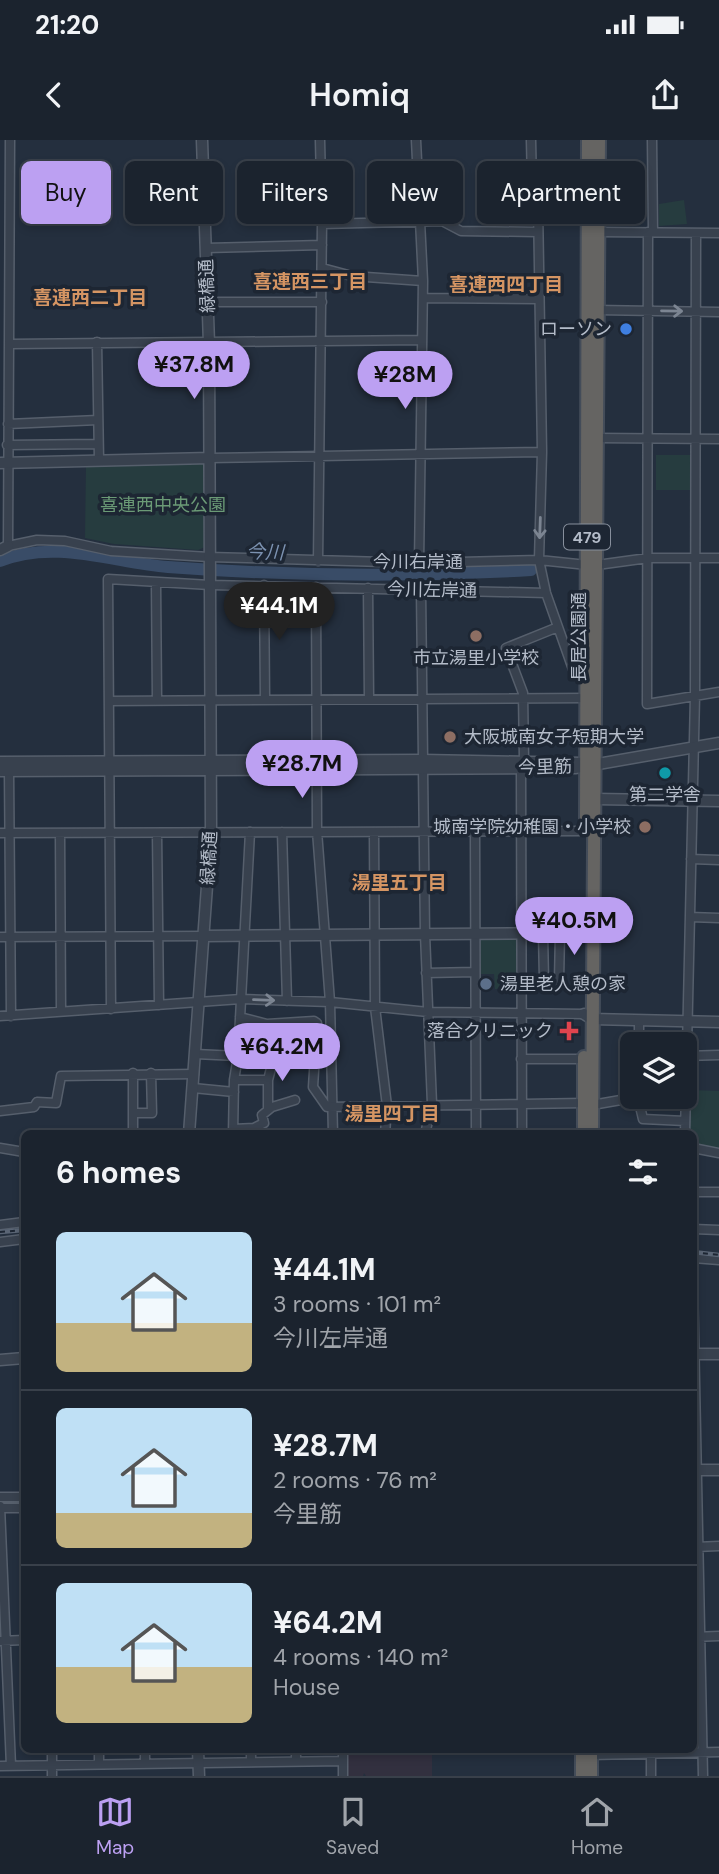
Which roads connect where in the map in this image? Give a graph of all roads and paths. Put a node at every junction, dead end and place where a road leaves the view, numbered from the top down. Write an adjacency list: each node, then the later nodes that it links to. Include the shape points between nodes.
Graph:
1 (10, 140): 34 (street)
2 (202, 140): 20 (street, 緑橋通)
3 (320, 140): 9 (street)
4 (416, 140): 10 (street)
5 (531, 140): 16 (street)
6 (589, 140): 27 (highway, 長居公園通 / 479)
7 (598, 140): 14 (highway, 長居公園通 / 479)
8 (652, 140): 15 (street)
9 (321, 161)
10 (417, 161)
11 (323, 224): 19 (street)
12 (420, 224): 22 (street)
13 (449, 224): 16 (street, via 461,231)
14 (598, 232): 15 (street); 27 (highway, 長居公園通 / 479)
15 (651, 232): 17 (street); 28 (street)
16 (537, 233): 24 (street)
17 (696, 233): 18 (street); 29 (street)
18 (719, 233)
19 (322, 245): 20 (street); 21 (street)
20 (206, 248): 25 (street, 緑橋通)
21 (322, 268): 22 (street, via 352,276); 26 (street)
22 (423, 281): 23 (street)
23 (423, 298): 24 (street); 31 (street)
24 (538, 299): 46 (street)
25 (208, 302): 26 (street); 35 (street, 緑橋通)
26 (322, 302): 32 (street)
27 (593, 310): 28 (street); 40 (highway, 長居公園通 / 479); 60 (highway, 長居公園通 / 479)
28 (648, 311): 29 (street, one-way to 29); 41 (street)
29 (696, 312): 30 (street); 43 (street)
30 (719, 312)
31 (422, 340): 32 (street); 47 (street)
32 (321, 341): 35 (street); 48 (street)
33 (97, 342): 34 (street); 35 (street); 38 (street)
34 (11, 344): 37 (street)
35 (209, 344): 49 (street, 緑橋通)
36 (0, 369): 37 (street)
37 (10, 369): 39 (street)
38 (98, 420): 39 (street); 44 (street)
39 (8, 424): 45 (street)
40 (597, 438): 41 (street); 60 (highway, 長居公園通 / 479)
41 (647, 439): 43 (street); 54 (street)
42 (719, 439): 43 (street)
43 (694, 440): 55 (street)
44 (98, 444): 45 (street); 50 (street)
45 (8, 445): 51 (street)
46 (542, 452): 47 (street); 57 (street, one-way to 57)
47 (419, 454): 48 (street); 59 (street)
48 (320, 455): 49 (street); 58 (street)
49 (210, 458): 50 (street); 53 (street, 緑橋通)
50 (99, 460): 51 (street)
51 (3, 463): 52 (street)
52 (4, 548): 53 (street, 今川右岸通, via 37,540 65,541 111,551)
53 (209, 557): 58 (street, 今川右岸通); 62 (street, 緑橋通)
54 (648, 558): 55 (street, 今川右岸通); 60 (street, 今川右岸通); 71 (street, via 647,704)
55 (694, 558): 56 (street, 今川右岸通); 71 (street)
56 (719, 558)
57 (539, 560): 59 (street, 今川右岸通); 60 (street, 今川右岸通); 67 (street)
58 (318, 561): 59 (street, 今川右岸通)
59 (419, 563)
60 (592, 565): 69 (highway, 長居公園通 / 479); 84 (highway, 長居公園通 / 479)
61 (156, 583): 62 (street, 今川左岸通); 78 (street); 80 (street, 今川左岸通, via 108,579)
62 (210, 583): 63 (street, 今川左岸通); 76 (street, 緑橋通)
63 (264, 585): 64 (street, 今川左岸通); 77 (street)
64 (316, 587): 65 (street, 今川左岸通); 79 (street)
65 (368, 589): 66 (street, 今川左岸通); 72 (street)
66 (421, 590): 67 (street, 今川左岸通); 73 (street)
67 (546, 593): 68 (street)
68 (558, 627): 69 (street, via 575,675); 74 (street, via 506,648)
69 (587, 677): 75 (highway, 長居公園通 / 479)
70 (719, 692): 71 (street)
71 (695, 696): 82 (street)
72 (369, 698): 73 (street); 79 (street)
73 (422, 698): 74 (street); 85 (street)
74 (523, 698): 75 (street); 86 (street)
75 (587, 698): 84 (highway, 長居公園通 / 479)
76 (211, 699): 77 (street); 78 (street); 89 (street, 緑橋通)
77 (265, 699): 79 (street)
78 (157, 700): 80 (street)
79 (316, 700): 87 (street)
80 (109, 701): 88 (street)
81 (719, 743): 82 (street, 今里筋)
82 (693, 747): 84 (street, 今里筋); 92 (street)
83 (0, 762): 88 (street, 今里筋)
84 (591, 763): 86 (street, 今里筋, via 573,768); 91 (highway, 長居公園通 / 479); 99 (highway, 長居公園通 / 479)
85 (423, 764): 86 (street, 今里筋); 87 (street, 今里筋); 94 (street)
86 (523, 764): 98 (street)
87 (317, 765): 89 (street, 今里筋); 96 (street)
88 (110, 766): 89 (street, 今里筋); 90 (street, 今里筋); 100 (street)
89 (210, 766): 95 (street, 緑橋通)
90 (5, 771): 105 (street)
91 (595, 799): 92 (street); 145 (highway, 長居公園通 / 479)
92 (692, 801): 93 (street); 108 (street)
93 (719, 802)
94 (423, 830): 97 (street); 103 (street); 117 (street)
95 (211, 831): 101 (street); 107 (street); 123 (street, 緑橋通)
96 (317, 831): 102 (street); 103 (street); 119 (street)
97 (475, 831): 98 (street); 118 (street)
98 (521, 831): 99 (street); 112 (street)
99 (586, 831): 115 (highway, 長居公園通 / 479)
100 (110, 832): 106 (street); 107 (street); 122 (street)
101 (250, 832): 102 (street); 124 (street)
102 (282, 832): 125 (street)
103 (374, 832): 116 (street)
104 (0, 833): 105 (street)
105 (10, 833): 106 (street); 120 (street)
106 (60, 833): 121 (street)
107 (157, 833): 127 (street)
108 (691, 859): 109 (street); 110 (street)
109 (719, 860)
110 (690, 917): 111 (street); 148 (street)
111 (719, 918)
112 (521, 933): 113 (street); 118 (street); 142 (street)
113 (543, 933): 114 (street); 130 (street)
114 (560, 933): 115 (street); 131 (street)
115 (585, 933): 145 (highway, 長居公園通 / 479)
116 (374, 934): 117 (street); 119 (street); 137 (street)
117 (425, 934): 118 (street); 129 (street)
118 (475, 934): 128 (street)
119 (325, 935): 125 (street); 135 (street)
120 (10, 936): 121 (street); 126 (street); 144 (street)
121 (61, 936): 122 (street); 139 (street)
122 (111, 936): 127 (street); 138 (street)
123 (204, 936): 124 (street); 127 (street); 134 (street, 緑橋通)
124 (244, 936): 125 (street); 132 (street)
125 (285, 936): 133 (street)
126 (0, 937)
127 (158, 937): 136 (street)
128 (475, 972): 129 (street); 141 (street)
129 (426, 973): 140 (street)
130 (544, 981)
131 (559, 981)
132 (241, 999): 133 (street, one-way to 133); 134 (street); 146 (street)
133 (287, 1000): 135 (street)
134 (199, 1002): 136 (street); 155 (street, 緑橋通)
135 (330, 1002): 137 (street); 176 (street)
136 (159, 1005): 138 (street)
137 (375, 1007): 140 (street); 175 (street)
138 (111, 1009): 139 (street)
139 (61, 1011): 144 (street)
140 (428, 1012): 141 (street); 173 (street)
141 (476, 1012): 142 (street); 171 (street)
142 (521, 1012): 145 (street); 160 (street)
143 (0, 1016): 144 (street)
144 (11, 1016)
145 (588, 1016): 147 (street); 161 (highway, 長居公園通 / 479); 174 (highway, 長居公園通 / 479)
146 (240, 1017): 150 (street); 157 (street)
147 (639, 1020): 148 (street); 151 (street)
148 (688, 1021): 149 (street); 152 (street)
149 (719, 1022)
150 (267, 1024): 153 (street); 154 (street, via 314,1020)
151 (639, 1032)
152 (687, 1032)
153 (267, 1044)
154 (316, 1051): 159 (street); 176 (street, via 313,1087 322,1103)
155 (195, 1054): 157 (street); 164 (street, 緑橋通)
156 (719, 1055): 158 (street)
157 (238, 1056): 159 (street); 165 (street)
158 (697, 1056)
159 (274, 1057): 166 (street)
160 (521, 1059): 161 (street); 172 (street)
161 (584, 1059): 174 (highway, 長居公園通 / 479)
162 (133, 1073): 163 (street); 180 (street, via 61,1076 56,1103 37,1102 34,1107); 181 (street)
163 (151, 1073): 164 (street); 181 (street, via 152,1113)
164 (194, 1074): 167 (street, 緑橋通)
165 (234, 1080): 166 (street); 168 (street)
166 (268, 1080): 179 (street)
167 (193, 1088): 168 (street); 184 (street, 緑橋通)
168 (234, 1092): 185 (street)
169 (295, 1100): 179 (street)
170 (620, 1100): 174 (street)
171 (476, 1103): 172 (street); 173 (street); 190 (street)
172 (522, 1103): 174 (street); 191 (street)
173 (432, 1104): 175 (street); 189 (street)
174 (588, 1104): 192 (highway, 長居公園通 / 479); 193 (highway, 長居公園通 / 479)
175 (387, 1106): 176 (street); 188 (street)
176 (334, 1108): 187 (street)
177 (641, 1109): 182 (street, via 643,1119)
178 (685, 1109): 182 (street)
179 (268, 1110): 186 (street, via 262,1115 264,1123)
180 (0, 1111)
181 (135, 1113): 183 (street)
182 (685, 1121): 194 (street)
183 (133, 1130)
184 (189, 1130)
185 (233, 1130)
186 (241, 1130)
187 (333, 1130)
188 (385, 1130)
189 (426, 1130)
190 (476, 1130)
191 (522, 1130)
192 (585, 1130)
193 (591, 1130)
194 (685, 1130)
195 (0, 1148): 197 (street)
196 (697, 1149): 198 (street)
197 (21, 1152)
198 (719, 1153)
199 (697, 1192): 200 (street)
200 (719, 1192)
201 (21, 1222): 202 (street)
202 (0, 1225)
203 (697, 1229): 204 (street)
204 (719, 1230)
205 (21, 1239): 206 (street)
206 (0, 1242)
207 (697, 1258): 208 (street)
208 (719, 1260)
209 (697, 1354): 210 (street)
210 (719, 1354)
211 (21, 1358): 212 (street)
212 (0, 1360)
213 (719, 1469): 214 (street)
214 (697, 1470)
215 (0, 1497): 216 (street)
216 (21, 1497)
217 (0, 1507): 218 (street); 224 (street)
218 (21, 1507)
219 (719, 1546): 220 (street)
220 (697, 1547)
221 (719, 1636): 222 (street)
222 (697, 1637): 226 (street)
223 (21, 1640): 224 (street)
224 (3, 1641): 246 (street)
225 (697, 1752): 226 (street)
226 (703, 1752): 227 (street); 253 (street)
227 (719, 1752)
228 (52, 1753): 244 (street)
229 (99, 1753): 242 (street)
230 (145, 1753): 243 (street)
231 (198, 1753): 241 (street)
232 (251, 1753): 239 (street)
233 (296, 1753): 240 (street)
234 (343, 1753): 238 (street)
235 (588, 1753): 250 (highway)
236 (588, 1753): 251 (highway)
237 (651, 1753): 252 (street)
238 (343, 1761): 240 (street); 249 (street)
239 (251, 1762): 240 (street); 241 (street)
240 (296, 1762)
241 (199, 1763): 243 (street); 248 (street)
242 (99, 1764): 243 (street); 244 (street)
243 (145, 1764)
244 (52, 1765): 246 (street); 247 (street)
245 (0, 1766): 246 (street)
246 (11, 1766)
247 (52, 1776)
248 (199, 1776)
249 (343, 1776)
250 (582, 1776)
251 (591, 1776)
252 (651, 1776)
253 (704, 1776)

